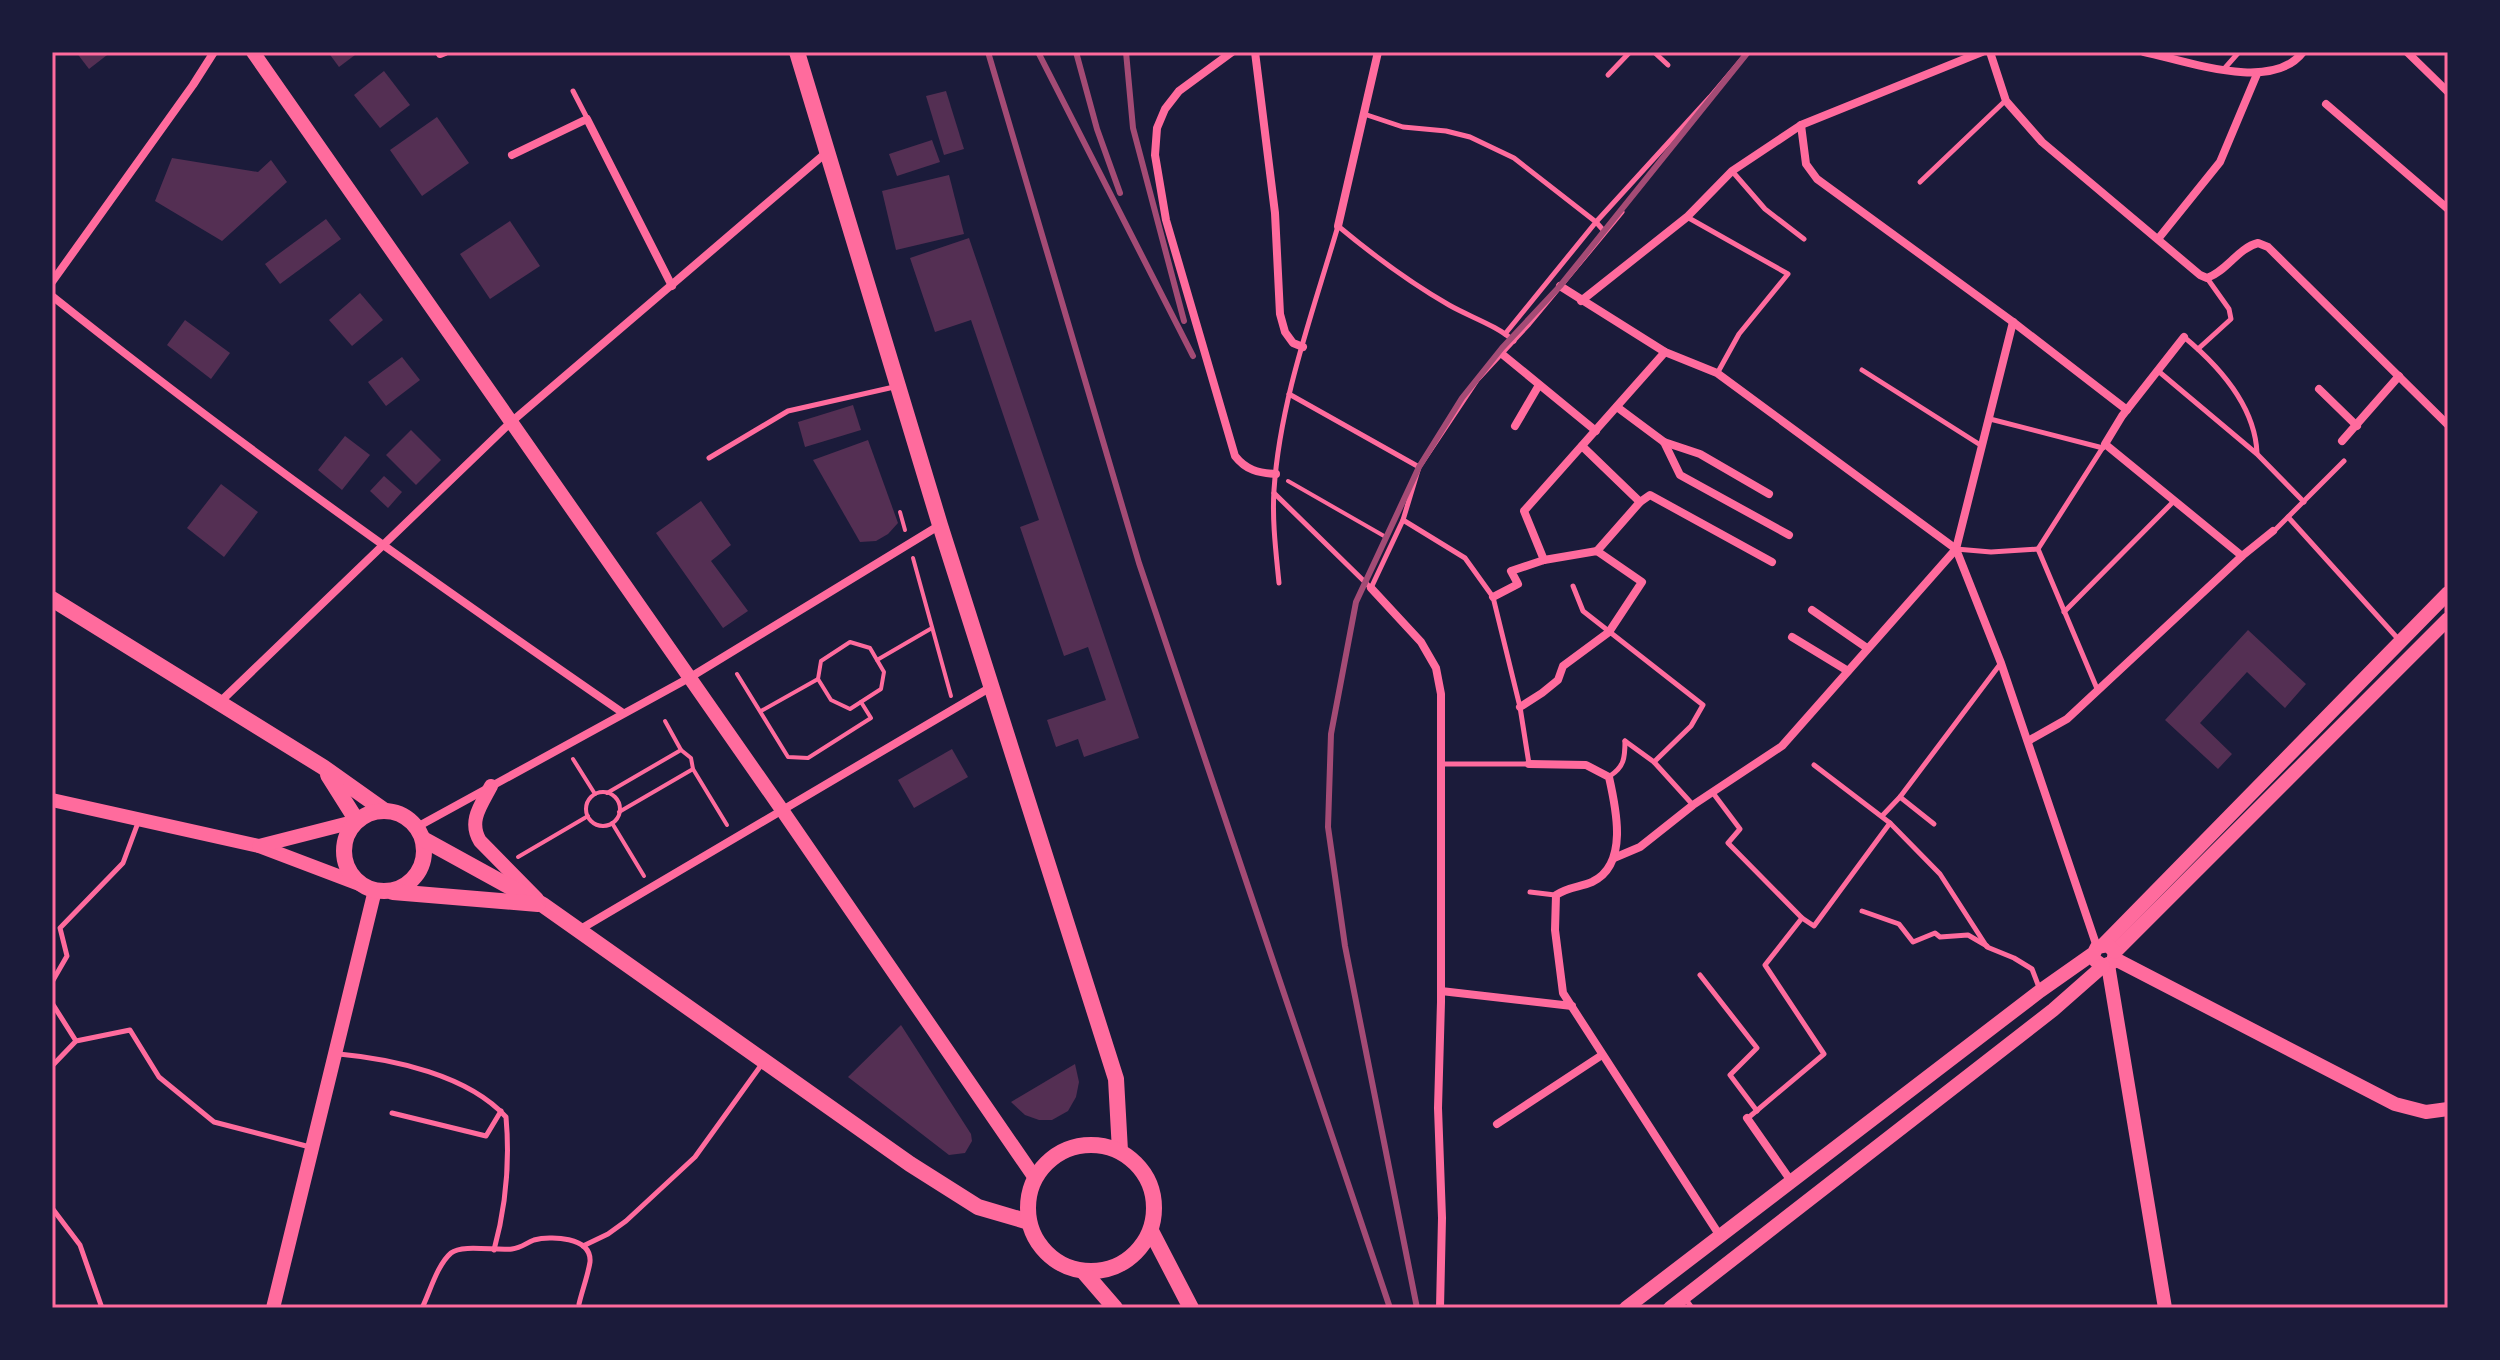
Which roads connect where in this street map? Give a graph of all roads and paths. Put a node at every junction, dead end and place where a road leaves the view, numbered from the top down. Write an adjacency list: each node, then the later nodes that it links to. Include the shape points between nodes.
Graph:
1 (214, 52): 40 (street)
2 (253, 52): 64 (street)
3 (797, 52): 27 (main road)
4 (1232, 52): 78 (street, via 1179,91 1165,109 1157,128 1157,177 1235,456 1244,467)
5 (1255, 52): 49 (street, via 1275,213 1280,314 1285,332)
6 (1378, 52): 24 (street)
7 (1630, 52): 19 (lane)
8 (1654, 52): 16 (lane)
9 (1748, 52): 34 (lane)
10 (1982, 52): 26 (street)
11 (1990, 52): 22 (street)
12 (2144, 52): 17 (street)
13 (2239, 52): 17 (lane)
14 (2303, 52): 18 (street, via 2280,70)
15 (2407, 52): 21 (street)
16 (1668, 65)
17 (2224, 69): 18 (street)
18 (2257, 74): 38 (street, via 2220,162)
19 (1608, 75)
20 (573, 91): 25 (lane)
21 (2448, 92)
22 (2006, 101): 30 (lane); 38 (street, via 2042,142)
23 (2326, 104): 31 (street)
24 (1364, 114): 34 (lane, via 1403,127 1470,137 1514,158); 35 (street)
25 (587, 119): 28 (street); 41 (street)
26 (1801, 125): 29 (street); 45 (street, via 1806,164 1817,179)
27 (828, 151): 41 (street); 58 (main road)
28 (512, 155)
29 (1732, 171): 33 (street); 37 (lane, via 1765,209)
30 (1920, 182)
31 (2448, 209)
32 (1622, 212): 36 (lane)
33 (1687, 217): 44 (street); 55 (lane, via 1788,274 1739,334)
34 (1596, 222): 36 (lane); 46 (lane)
35 (1338, 226): 46 (lane, via 1406,280); 49 (lane)
36 (1604, 231): 42 (lane)
37 (1804, 239)
38 (2158, 239): 39 (street)
39 (2207, 278): 50 (lane, via 2231,319); 56 (street, via 2250,245 2268,247)
40 (52, 282)
41 (672, 286): 64 (street)
42 (1560, 286): 44 (street); 48 (lane)
43 (52, 296): 92 (street, via 172,392)
44 (1581, 301): 51 (street)
45 (2013, 322): 62 (street); 63 (street)
46 (1505, 334): 48 (lane)
47 (2184, 337): 50 (lane); 54 (street)
48 (1514, 341): 52 (lane)
49 (1303, 347): 60 (lane)
50 (2198, 349): 74 (lane, via 2233,387 2256,430)
51 (1665, 352): 55 (street); 61 (street)
52 (1502, 354): 57 (street); 77 (lane, via 1477,380)
53 (1862, 370): 72 (lane)
54 (2157, 370): 62 (street); 74 (lane)
55 (1717, 373): 93 (street)
56 (2399, 376): 65 (street); 67 (street)
57 (1539, 385): 66 (street); 68 (street)
58 (898, 386): 75 (lane, via 788,411); 87 (main road)
59 (2319, 389): 67 (street)
60 (1289, 394): 77 (lane); 78 (lane)
61 (1617, 407): 68 (street); 70 (street)
62 (2127, 410): 73 (street)
63 (1990, 419): 72 (street); 73 (lane)
64 (510, 423): 92 (street); 117 (street)
65 (2448, 425)
66 (1515, 426)
67 (2357, 426): 69 (street)
68 (1596, 431): 71 (street)
69 (2342, 441)
70 (1664, 442): 80 (street, via 1700,454); 89 (street, via 1680,475)
71 (1582, 446): 82 (street); 97 (street, via 1524,511)
72 (1982, 446): 93 (street)
73 (2104, 446): 81 (street); 94 (lane)
74 (2257, 454): 83 (lane)
75 (709, 458)
76 (2344, 461): 83 (lane)
77 (1419, 467): 86 (lane)
78 (1276, 474): 79 (lane); 90 (path)
79 (1274, 493): 99 (lane); 101 (lane)
80 (1769, 494)
81 (2175, 500): 96 (street); 106 (lane)
82 (1640, 502): 95 (street); 98 (street, via 1650,495)
83 (2304, 502): 85 (lane)
84 (900, 512): 91 (path)
85 (2288, 517): 88 (lane); 111 (lane)
86 (1403, 520): 101 (lane); 103 (lane, via 1465,558)
87 (940, 525): 91 (street); 119 (main road)
88 (2273, 531): 96 (street)
89 (1789, 535)
90 (1386, 537)
91 (909, 543): 108 (path); 117 (street)
92 (382, 546): 121 (street); 126 (street)
93 (1956, 549): 94 (lane); 112 (street); 114 (street)
94 (2038, 549): 106 (lane)
95 (1597, 551): 97 (street); 109 (street, via 1642,582)
96 (2242, 556): 120 (street)
97 (1544, 560): 103 (street, via 1511,571 1518,584)
98 (1772, 562)
99 (1279, 583)
100 (1573, 586): 109 (lane, via 1583,611)
101 (1371, 588): 132 (street, via 1421,642 1436,668)
102 (2448, 593): 111 (street)
103 (1493, 597): 123 (lane)
104 (52, 599): 121 (main road)
105 (1812, 610): 112 (street)
106 (2064, 612): 120 (lane)
107 (2448, 619): 169 (street)
108 (932, 628): 113 (path); 124 (path)
109 (1609, 632): 123 (street); 131 (lane, via 1703,705 1691,726)
110 (1792, 637): 115 (street)
111 (2400, 642): 169 (street)
112 (1867, 648): 115 (street)
113 (877, 660): 118 (path, via 870,648 850,642 821,661); 122 (path, via 884,672 881,689)
114 (2001, 663): 128 (street); 142 (lane)
115 (1848, 671): 140 (street, via 1782,746)
116 (737, 674): 125 (path)
117 (689, 678): 126 (street); 145 (street)
118 (818, 679): 122 (path, via 831,700 850,709); 125 (path)
119 (991, 687): 124 (street); 188 (main road, via 1116,1079)
120 (2098, 692): 128 (street, via 2055,728)
121 (220, 702): 135 (main road)
122 (861, 702): 125 (path, via 871,718 808,758 788,757)
123 (1520, 707): 133 (lane)
124 (954, 709): 145 (street)
125 (760, 712)
126 (623, 713): 129 (street)
127 (665, 721): 130 (path)
128 (2028, 741): 169 (street)
129 (565, 746): 138 (street); 141 (path)
130 (681, 750): 136 (path, via 691,758); 139 (path)
131 (1654, 762): 137 (lane, via 1625,741 1625,761); 144 (lane)
132 (1443, 764): 133 (lane); 172 (street)
133 (1529, 764): 137 (street, via 1586,765)
134 (1814, 765): 149 (lane)
135 (323, 767): 146 (main road); 151 (main road)
136 (693, 769): 147 (path); 156 (path)
137 (1609, 777): 158 (street, via 1616,814)
138 (491, 786): 155 (street); 159 (street, via 473,822 474,832)
139 (607, 793): 141 (path); 147 (path, via 616,798)
140 (1713, 793): 144 (street); 166 (lane, via 1740,829 1728,843)
141 (595, 794): 148 (path, via 587,804)
142 (1900, 797): 149 (lane); 154 (lane)
143 (52, 800): 150 (street)
144 (1693, 805): 158 (street, via 1640,847)
145 (782, 810): 156 (street); 189 (street)
146 (385, 811): 151 (main road); 155 (main road, via 397,813)
147 (619, 812): 152 (path)
148 (588, 816): 152 (path, via 601,826); 159 (path)
149 (1882, 816): 153 (lane)
150 (139, 819): 157 (street); 171 (lane, via 123,863 60,928 67,956)
151 (357, 821): 157 (street); 161 (main road, via 345,841 346,863 357,881)
152 (612, 823): 160 (path)
153 (1890, 823): 166 (lane, via 1814,926); 168 (lane, via 1940,874)
154 (1934, 824)
155 (420, 833): 161 (main road, via 422,864 417,875 408,884); 164 (main road)
156 (735, 838): 160 (street)
157 (259, 846): 161 (street)
158 (1614, 858): 163 (street, via 1593,882)
159 (504, 865): 164 (street)
160 (652, 888): 167 (street)
161 (380, 891): 164 (main road); 177 (street)
162 (1530, 892): 163 (lane)
163 (1556, 895): 175 (street, via 1558,963 1563,993)
164 (543, 905): 167 (main road)
165 (1862, 911): 168 (lane, via 1899,924 1913,942 1935,933 1968,935)
166 (1802, 918): 183 (lane, via 1765,965 1824,1054)
167 (579, 930): 179 (main road)
168 (1987, 947): 173 (lane, via 2032,969)
169 (2105, 955): 173 (street); 181 (street, via 2395,1104 2426,1112); 198 (street, via 2053,1010); 208 (street)
170 (1700, 975): 183 (lane, via 1757,1048 1730,1075)
171 (52, 982)
172 (1441, 991): 175 (street); 205 (street)
173 (2040, 991): 190 (street)
174 (52, 1003): 176 (lane)
175 (1572, 1006): 178 (street)
176 (76, 1041): 180 (lane); 187 (lane, via 130,1030 159,1077 214,1122)
177 (334, 1053): 182 (lane, via 406,1065 483,1095); 187 (street)
178 (1602, 1055): 186 (street); 194 (street)
179 (765, 1060): 192 (main road, via 978,1207); 195 (lane, via 695,1157 626,1221)
180 (52, 1066)
181 (2448, 1109)
182 (501, 1111): 184 (lane, via 486,1136); 196 (lane, via 508,1153)
183 (1757, 1111): 185 (lane)
184 (392, 1113)
185 (1747, 1118): 190 (street)
186 (1497, 1124)
187 (311, 1147): 201 (street)
188 (1120, 1151): 189 (main road, via 1094,1144 1066,1149); 193 (main road, via 1149,1181 1155,1206)
189 (1035, 1178): 192 (main road, via 1027,1207)
190 (1791, 1181): 194 (street)
191 (52, 1208): 200 (lane, via 80,1245)
192 (1029, 1222): 197 (main road, via 1043,1250)
193 (1151, 1231): 197 (main road, via 1127,1261); 204 (main road)
194 (1720, 1236): 206 (street)
195 (583, 1246): 196 (lane, via 546,1238); 199 (lane, via 590,1263)
196 (494, 1250): 202 (lane, via 462,1248 451,1253)
197 (1083, 1271): 203 (main road)
198 (1688, 1302): 207 (street)
199 (579, 1304)
200 (102, 1308)
201 (273, 1308)
202 (422, 1308)
203 (1115, 1308)
204 (1191, 1308)
205 (1440, 1308)
206 (1626, 1308)
207 (1670, 1308)
208 (2165, 1308)

